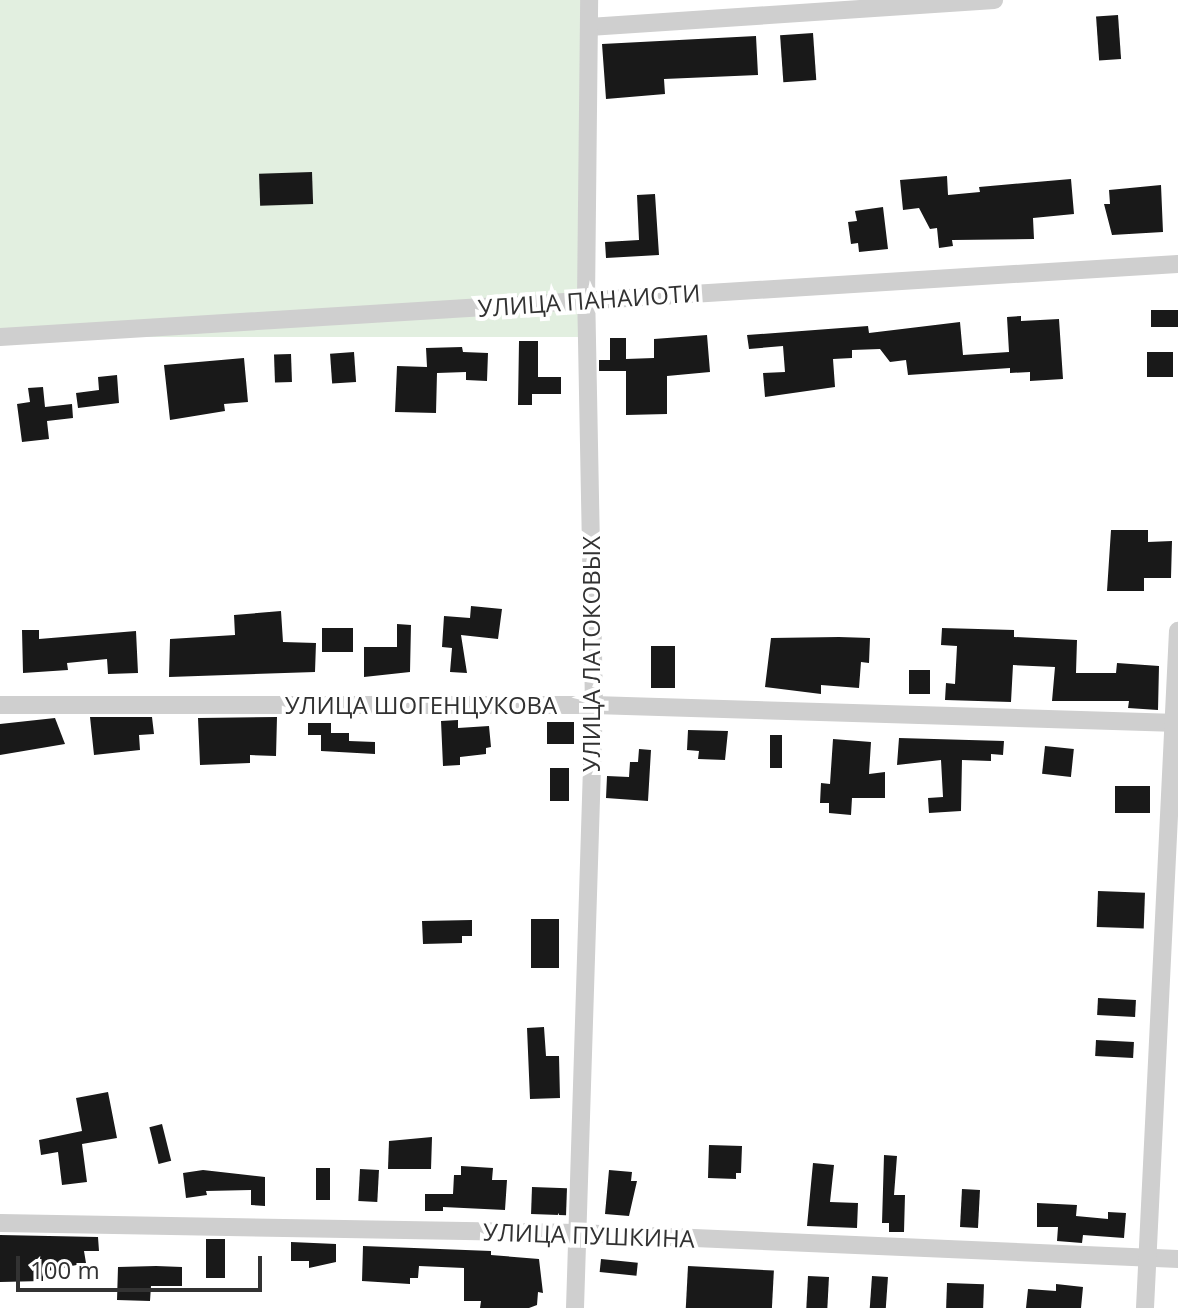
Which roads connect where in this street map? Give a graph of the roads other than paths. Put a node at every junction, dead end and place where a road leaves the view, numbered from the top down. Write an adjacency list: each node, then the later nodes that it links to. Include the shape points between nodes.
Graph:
1 (589, 0): 3 (street, УЛИЦА ЛАТОКОВЫХ)
2 (994, 0): 3 (street)
3 (589, 27): 5 (street, УЛИЦА ЛАТОКОВЫХ)
4 (1178, 264): 5 (street, УЛИЦА ПАНАИОТИ)
5 (586, 301): 6 (street, УЛИЦА ПАНАИОТИ); 9 (street, УЛИЦА ЛАТОКОВЫХ)
6 (0, 337)
7 (1178, 631): 10 (street)
8 (0, 705): 9 (street, УЛИЦА ШОГЕНЦУКОВА)
9 (594, 705): 10 (street, УЛИЦА ШОГЕНЦУКОВА); 12 (street, УЛИЦА ЛАТОКОВЫХ)
10 (1175, 722): 13 (street)
11 (0, 1223): 12 (street, УЛИЦА ПУШКИНА)
12 (578, 1233): 13 (street, УЛИЦА ПУШКИНА); 15 (street, УЛИЦА ЛАТОКОВЫХ)
13 (1148, 1257): 14 (street, УЛИЦА ПУШКИНА); 16 (street)
14 (1178, 1259)
15 (575, 1308)
16 (1145, 1308)

